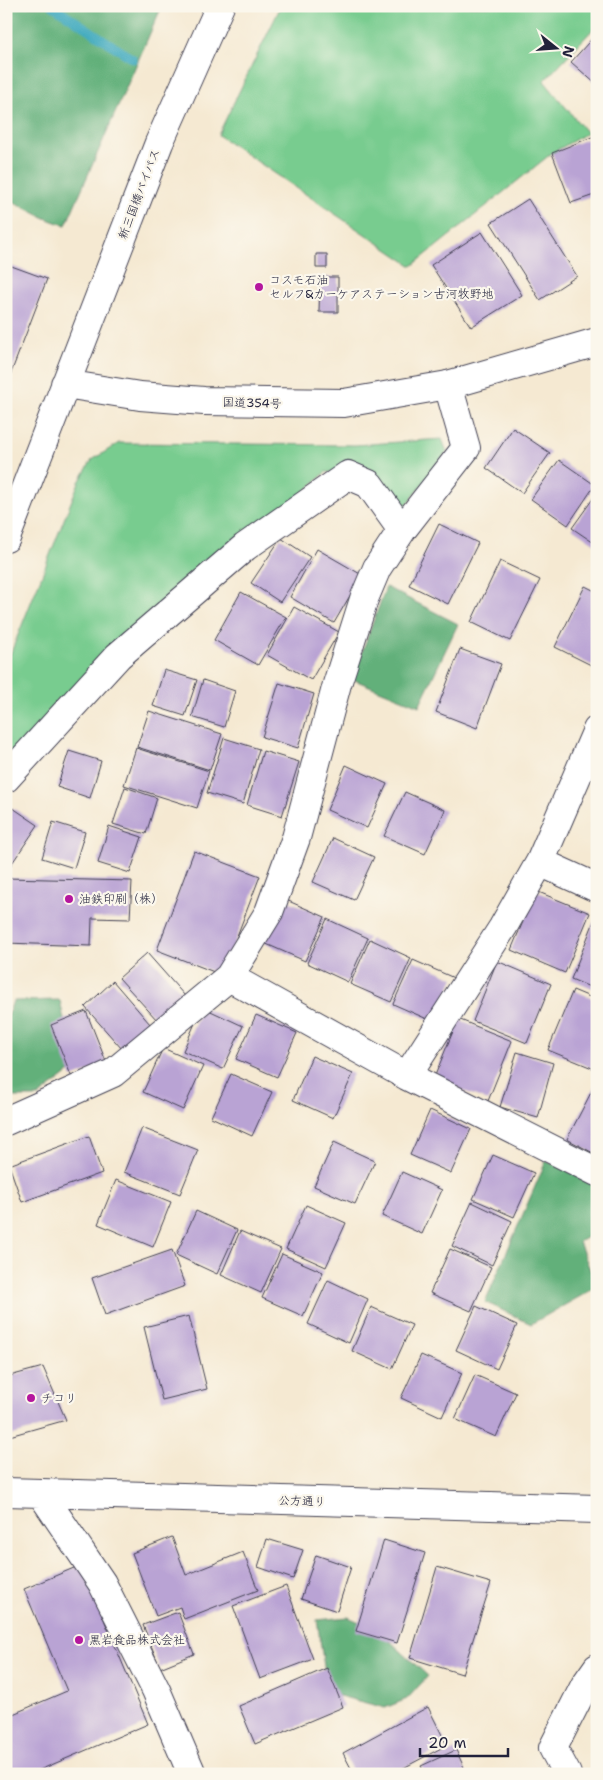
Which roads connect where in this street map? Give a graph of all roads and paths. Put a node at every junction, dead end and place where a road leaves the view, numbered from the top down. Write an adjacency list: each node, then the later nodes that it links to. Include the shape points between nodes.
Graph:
1 (220, 6): 3 (main road, 新三国橋バイパス, via 159,143)
2 (597, 342): 4 (main road, 国道354号)
3 (65, 384): 4 (main road, 国道354号, via 140,396 293,404 344,403); 6 (main road)
4 (448, 385): 5 (main road, via 466,448)
5 (402, 530): 8 (main road, via 369,484 348,475 245,548 118,656); 11 (main road, via 377,568 364,599 337,684 296,838 269,912)
6 (6, 538)
7 (597, 730): 9 (main road)
8 (6, 778)
9 (540, 862): 10 (main road); 12 (main road, via 503,927)
10 (597, 888)
11 (229, 977): 12 (main road); 13 (main road, via 114,1073)
12 (407, 1076): 14 (main road)
13 (6, 1121)
14 (597, 1172)
15 (6, 1492): 16 (main road, 公方通り)
16 (41, 1493): 17 (main road, 公方通り); 19 (main road, via 102,1583 156,1690)
17 (597, 1509)
18 (597, 1668): 20 (main road, via 553,1748)
19 (192, 1774)
20 (567, 1774)

